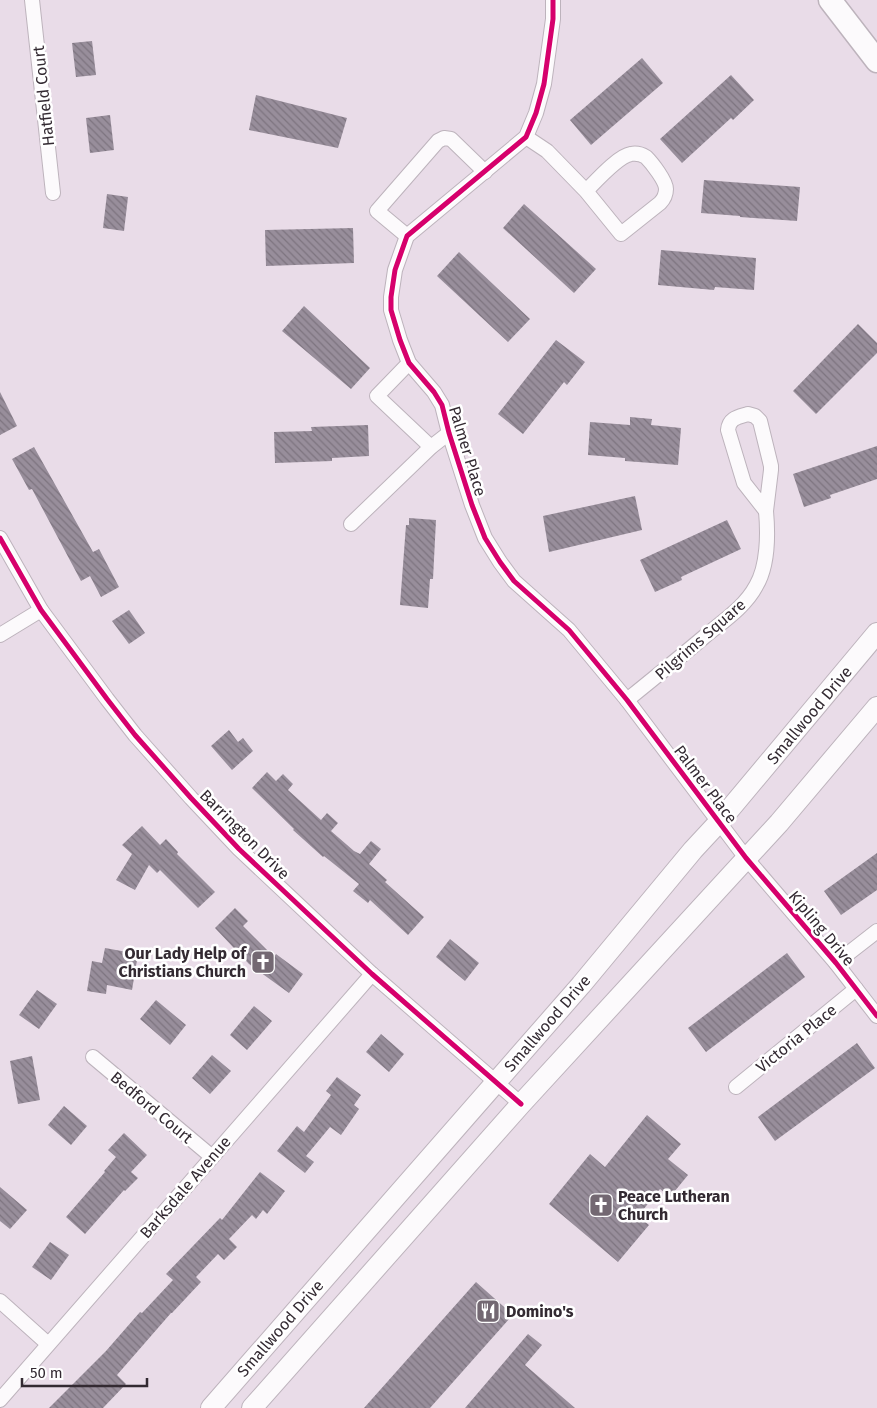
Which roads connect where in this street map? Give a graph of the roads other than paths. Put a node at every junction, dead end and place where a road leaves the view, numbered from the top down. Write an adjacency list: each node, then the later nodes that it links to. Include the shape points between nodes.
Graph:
1 (32, 0): 8 (street, Hatfield Court)
2 (553, 0): 5 (street, via 544,84)
3 (830, 0): 4 (main road)
4 (877, 61)
5 (526, 137): 6 (street); 7 (street, via 547,151)
6 (485, 172): 9 (street); 9 (street, via 451,139 438,141 377,211)
7 (586, 191): 7 (street, via 621,234 660,204 666,189 663,179 648,159 632,154 615,162)
8 (53, 193)
9 (407, 236): 10 (street, Palmer Place, via 395,270 391,310)
10 (409, 363): 11 (street, Palmer Place, via 442,405); 12 (street, via 377,396)
11 (449, 433): 12 (street); 19 (street, Palmer Place, via 485,538 500,562 514,581 569,630)
12 (431, 447): 14 (street)
13 (766, 511): 13 (street, Pilgrims Square, via 771,470 761,424 758,417 748,414 735,418 729,423 728,430 743,480); 19 (street, Pilgrims Square, via 763,570 749,597)
14 (351, 524)
15 (0, 538): 16 (street, Barrington Drive)
16 (41, 610): 18 (street); 25 (street, Barrington Drive, via 107,699 190,798 239,850)
17 (877, 633): 21 (main road, Smallwood Drive)
18 (0, 635)
19 (627, 700): 21 (street, Palmer Place)
20 (877, 707): 22 (main road, Smallwood Drive)
21 (719, 822): 22 (street, Palmer Place); 29 (main road, Smallwood Drive)
22 (746, 858): 24 (street, Kipling Drive); 31 (main road, Smallwood Drive)
23 (877, 932): 24 (street)
24 (836, 963): 26 (street, Kipling Drive)
25 (372, 974): 29 (street, Barrington Drive); 32 (street, Barksdale Avenue)
26 (856, 989): 27 (street, Kipling Drive); 30 (street, Victoria Place)
27 (877, 1016)
28 (93, 1057): 32 (street, Bedford Court)
29 (495, 1082): 31 (street, Barrington Drive); 36 (main road, Smallwood Drive)
30 (736, 1087)
31 (521, 1104): 37 (main road, Smallwood Drive)
32 (211, 1156): 34 (street, Barksdale Avenue)
33 (0, 1301): 34 (street)
34 (48, 1344): 35 (street, Barksdale Avenue)
35 (0, 1400)
36 (211, 1408)
37 (252, 1408)

